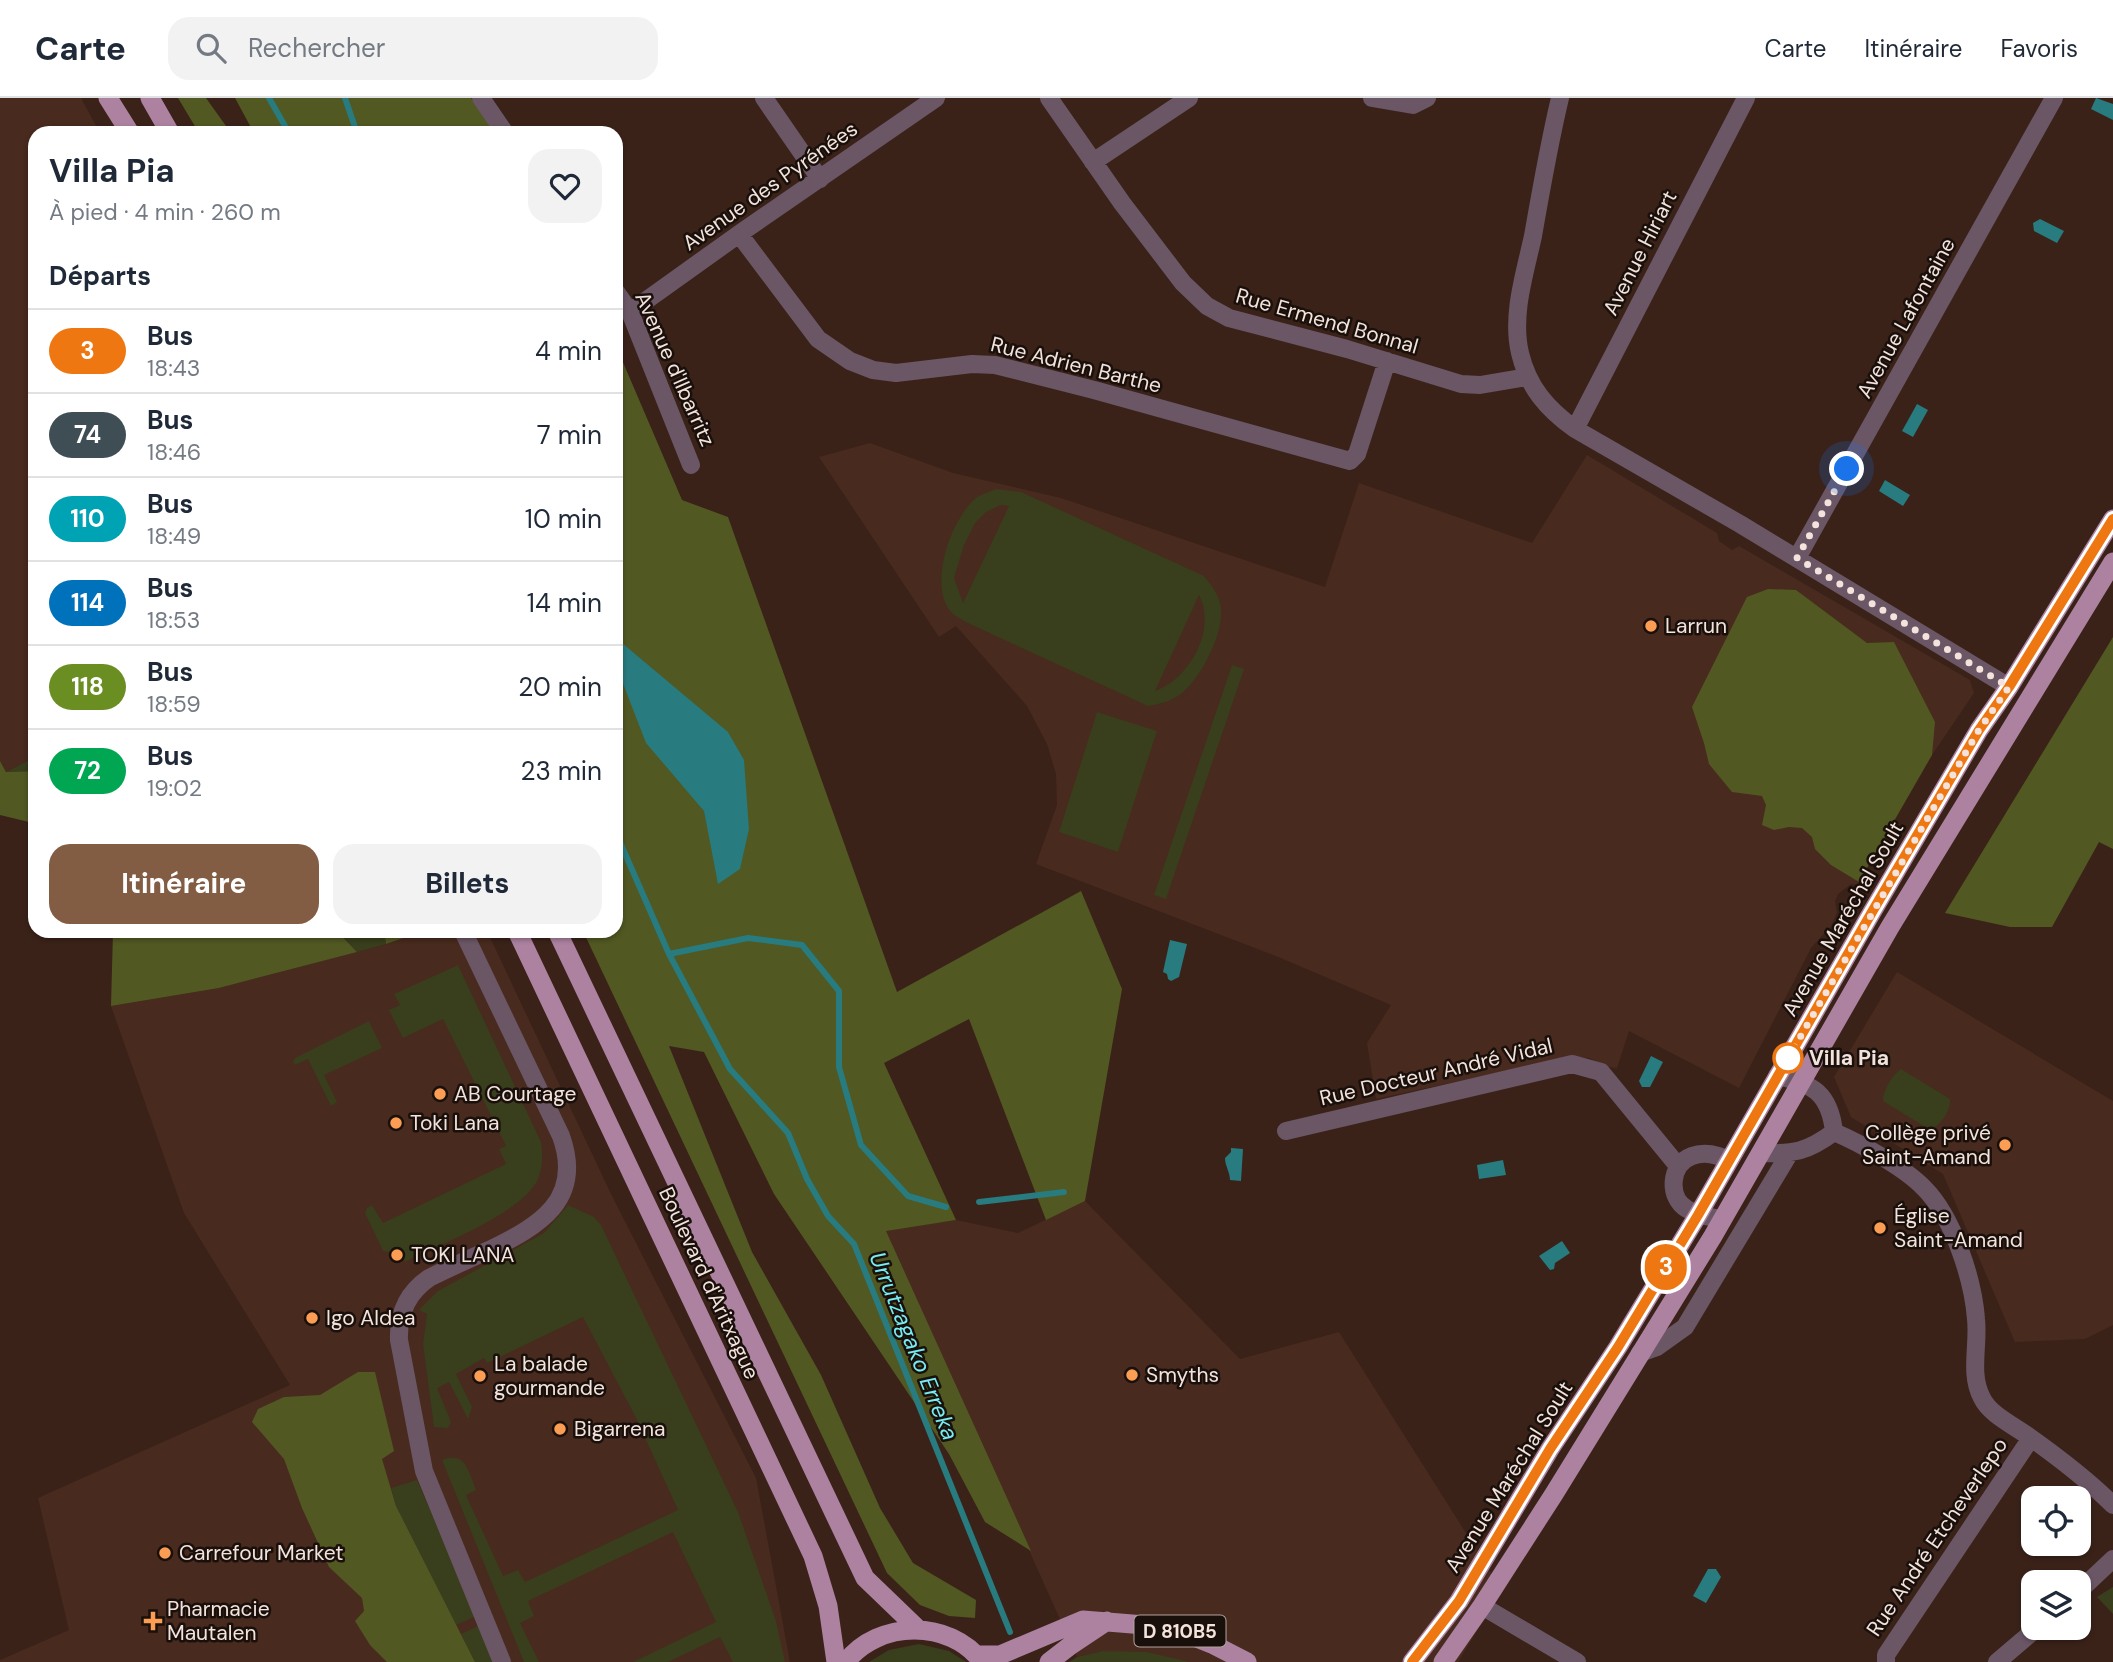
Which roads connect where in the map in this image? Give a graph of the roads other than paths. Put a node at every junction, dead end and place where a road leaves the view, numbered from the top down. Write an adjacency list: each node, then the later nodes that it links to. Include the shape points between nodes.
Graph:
1 (108, 98): 13 (main road)
2 (150, 98): 14 (main road)
3 (481, 98): 15 (street)
4 (764, 98): 17 (street)
5 (936, 98): 17 (street, Avenue des Pyrénées)
6 (1049, 98): 16 (street, Rue Ermend Bonnal)
7 (1189, 98): 16 (street)
8 (1373, 98): 9 (street, via 1413,105)
9 (1427, 98)
10 (1746, 98): 23 (street, Avenue Hiriart)
11 (2054, 98): 26 (street, Avenue Lafontaine)
12 (1555, 99): 22 (street, via 1517,315 1518,345)
13 (126, 126)
14 (166, 126)
15 (500, 126)
16 (1093, 162): 21 (street, Rue Ermend Bonnal, via 1183,283 1206,306 1229,318)
17 (820, 179): 18 (street, Avenue des Pyrénées)
18 (739, 234): 20 (street, Avenue des Pyrénées); 21 (street, Rue Adrien Barthe, via 818,339 873,370 896,373 972,363 995,365 1350,461 1357,454)
19 (623, 302): 20 (street, Avenue d'Ilbarritz)
20 (630, 312): 24 (street, Avenue d'Ilbarritz)
21 (1387, 361): 22 (street, Rue Ermend Bonnal, via 1461,384)
22 (1527, 377): 23 (street, via 1552,412)
23 (1575, 429): 26 (street)
24 (691, 465)
25 (2113, 519): 28 (main road, Avenue Maréchal Soult)
26 (1797, 558): 28 (street)
27 (2113, 562): 33 (main road)
28 (2009, 687): 32 (main road, Avenue Maréchal Soult, via 1979,730)
29 (466, 938): 53 (street, via 568,1155 568,1173 554,1208 518,1236 418,1286 398,1327 424,1471)
30 (520, 938): 54 (main road, Boulevard d'Aritxague, via 813,1556 828,1606)
31 (560, 938): 50 (main road, Boulevard d'Aritxague, via 865,1578)
32 (1777, 1076): 33 (street); 38 (main road, Avenue Maréchal Soult)
33 (1801, 1081): 35 (street, via 1830,1106); 36 (main road)
34 (1286, 1131): 39 (street, Rue Docteur André Vidal, via 1572,1064 1601,1072)
35 (1834, 1132): 37 (street, via 1804,1151); 43 (street, via 1912,1178 1942,1213 1973,1296 1978,1389 1987,1406)
36 (1761, 1153): 37 (street); 41 (main road)
37 (1789, 1154): 42 (street, via 1685,1326 1657,1347)
38 (1729, 1160): 39 (street, via 1702,1153); 40 (main road, Avenue Maréchal Soult)
39 (1678, 1166): 40 (street, via 1673,1184 1677,1200)
40 (1698, 1215): 41 (street); 58 (main road, Avenue Maréchal Soult, via 1466,1590)
41 (1723, 1219): 42 (main road)
42 (1640, 1353): 48 (main road)
43 (2031, 1438): 44 (street); 61 (street, Rue André Etcheverlepo)
44 (2113, 1504)
45 (2113, 1542): 46 (street)
46 (2113, 1556): 47 (street)
47 (2091, 1579)
48 (1482, 1606): 59 (main road); 60 (street)
49 (1107, 1621): 52 (main road, D 810B5, via 1083,1620 1000,1655); 56 (main road, D 810B5); 57 (main road, D 810B5, via 1169,1627)
50 (918, 1629): 52 (main road, via 959,1642); 55 (main road, via 870,1641)
51 (2023, 1640): 62 (street)
52 (979, 1658)
53 (502, 1662)
54 (836, 1662)
55 (846, 1662)
56 (1049, 1662)
57 (1247, 1662)
58 (1412, 1662)
59 (1443, 1662)
60 (1577, 1662)
61 (1886, 1662)
62 (1997, 1662)

